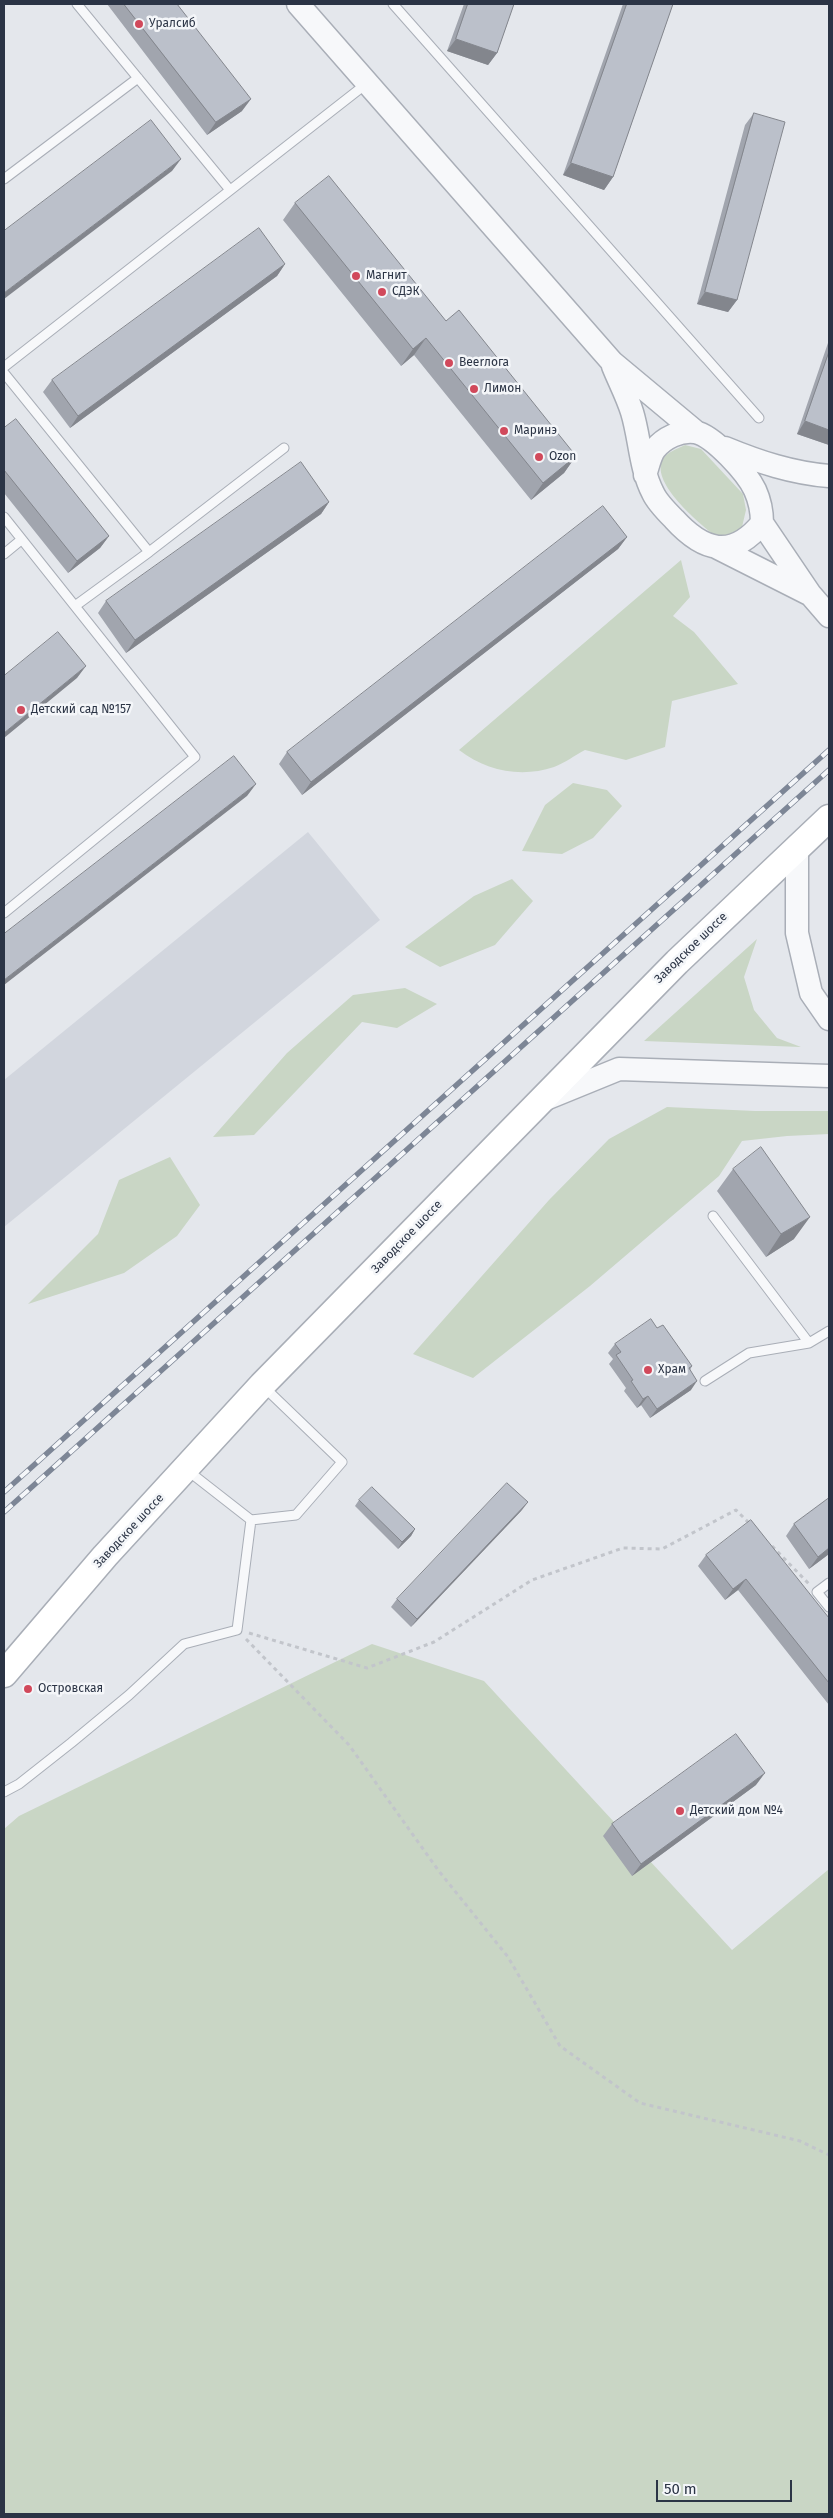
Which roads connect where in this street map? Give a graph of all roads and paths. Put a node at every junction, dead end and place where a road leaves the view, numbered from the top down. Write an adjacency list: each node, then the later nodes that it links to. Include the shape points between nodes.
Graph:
1 (77, 4): 4 (lane)
2 (298, 4): 5 (street)
3 (393, 4): 11 (lane)
4 (138, 78): 6 (lane); 7 (lane)
5 (366, 84): 7 (lane); 8 (street)
6 (4, 179)
7 (230, 190): 9 (lane)
8 (612, 362): 12 (street); 15 (street, via 632,412)
9 (4, 367)
10 (4, 373): 23 (lane)
11 (759, 418)
12 (696, 432): 13 (street); 15 (street, via 671,435 654,450)
13 (719, 446): 16 (street); 18 (street)
14 (284, 448): 23 (lane)
15 (645, 474): 22 (street, via 653,494 686,533 701,543)
16 (801, 474): 17 (street); 18 (street)
17 (829, 476)
18 (751, 483): 20 (street, via 762,508)
19 (4, 517): 21 (lane)
20 (762, 523): 22 (street, via 751,537 736,546); 25 (street)
21 (21, 540): 24 (lane); 26 (lane)
22 (718, 548): 25 (street)
23 (149, 552): 26 (lane)
24 (4, 554)
25 (810, 594): 27 (street)
26 (75, 606): 30 (lane, via 195,758)
27 (829, 616)
28 (829, 818): 29 (main road, Заводское шоссе)
29 (797, 846): 31 (street, via 797,933 811,993); 33 (main road, Заводское шоссе)
30 (4, 913)
31 (829, 1019)
32 (829, 1076): 33 (street, via 619,1070)
33 (539, 1101): 38 (main road, Заводское шоссе)
34 (713, 1216): 36 (lane)
35 (829, 1331): 36 (lane)
36 (809, 1343): 37 (lane, via 749,1353)
37 (705, 1381)
38 (262, 1385): 39 (main road, Заводское шоссе); 40 (lane, via 342,1462 296,1515)
39 (186, 1470): 40 (lane); 47 (main road, Заводское шоссе, via 105,1556)
40 (251, 1520): 46 (lane)
41 (756, 1530): 46 (path, via 736,1510 662,1549 623,1548 532,1580 434,1642 367,1668)
42 (770, 1544): 44 (path)
43 (829, 1583): 44 (lane)
44 (817, 1592): 45 (lane)
45 (829, 1607)
46 (237, 1630): 48 (lane, via 184,1644 86,1731 19,1784); 49 (path, via 349,1745 438,1870 508,1957 560,2046 640,2103 800,2141)
47 (4, 1674)
48 (4, 1792)
49 (829, 2155)

